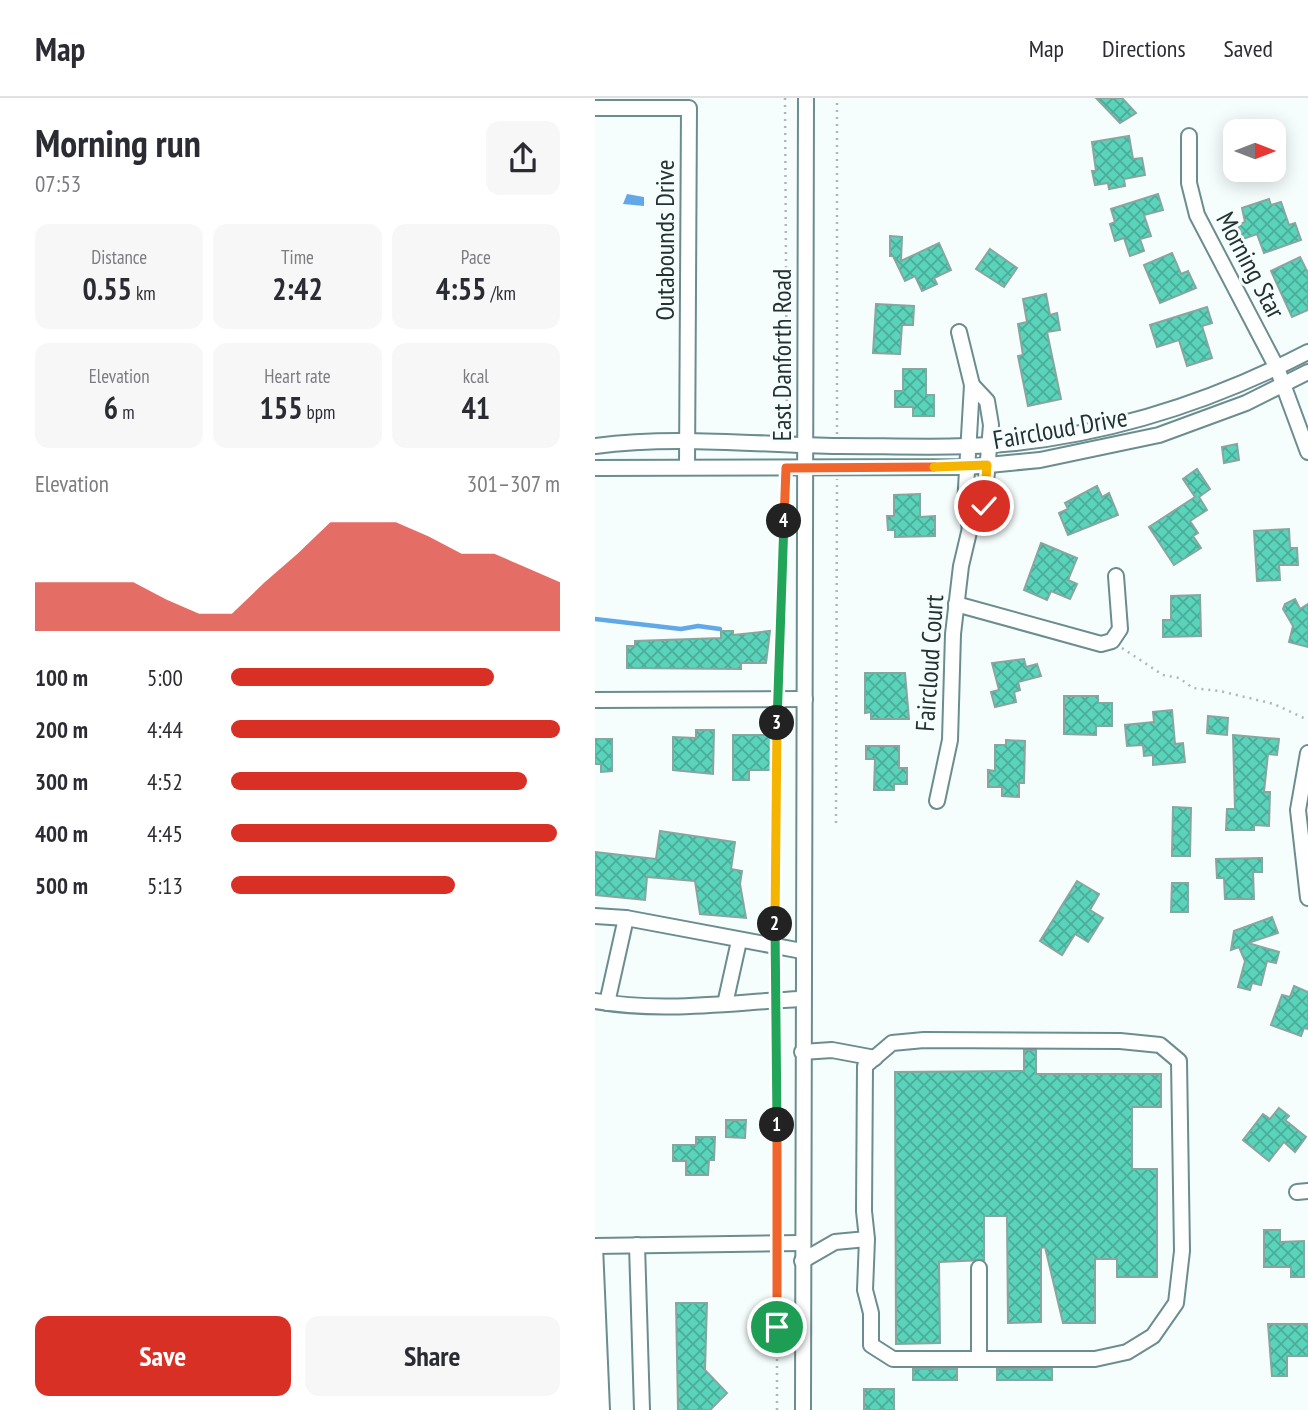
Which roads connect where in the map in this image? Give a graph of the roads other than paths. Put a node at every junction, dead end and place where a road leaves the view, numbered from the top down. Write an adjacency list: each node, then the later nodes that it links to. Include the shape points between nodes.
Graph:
1 (806, 98): 11 (street, East Danforth Road)
2 (595, 108): 10 (street, Outabounds Drive, via 689,108)
3 (1189, 136): 6 (street, Morning Star, via 1189,183 1197,215)
4 (959, 332): 9 (street, Faircloud Court)
5 (1308, 352): 6 (street, Faircloud Drive)
6 (1277, 368): 8 (street, Morning Star); 12 (street, Faircloud Drive, via 1215,395 1084,433)
7 (1308, 372): 8 (street, Faircloud Drive)
8 (1284, 384): 15 (street, Morning Star); 16 (street, Faircloud Drive, via 1159,435 1040,460)
9 (972, 385): 12 (street, Faircloud Court, via 987,401); 13 (street, Faircloud Court)
10 (688, 442): 11 (street, Faircloud Drive); 14 (street, Faircloud Drive); 17 (street, Outabounds Drive)
11 (807, 444): 13 (street, Faircloud Drive); 20 (street, East Danforth Road)
12 (989, 444): 13 (street, Faircloud Drive); 16 (street, Faircloud Court)
13 (969, 445): 18 (street, Faircloud Court)
14 (595, 446)
15 (1308, 452)
16 (987, 465): 18 (street, Faircloud Drive); 21 (street, Faircloud Court, via 984,506)
17 (687, 467): 19 (street, Faircloud Drive); 20 (street, Faircloud Drive)
18 (968, 467): 20 (street, Faircloud Drive); 21 (street, Faircloud Court, via 965,505)
19 (595, 468)
20 (806, 468): 24 (street, East Danforth Road)
21 (970, 528): 23 (street, Faircloud Court)
22 (1116, 576): 23 (street, via 1120,629 1112,641 1101,644)
23 (956, 604): 27 (street, Faircloud Court, via 950,740)
24 (805, 699): 25 (street); 32 (street, East Danforth Road)
25 (595, 701)
26 (1308, 753): 28 (street, via 1298,810)
27 (937, 801)
28 (1308, 898)
29 (595, 916): 30 (street)
30 (626, 918): 31 (street); 34 (street)
31 (739, 942): 32 (street); 35 (street)
32 (802, 951): 33 (street, East Danforth Road)
33 (801, 999): 35 (street); 36 (street, East Danforth Road)
34 (601, 1002): 35 (street, via 680,1007)
35 (725, 1004)
36 (802, 1052): 37 (street, via 832,1050); 39 (street, East Danforth Road)
37 (874, 1058): 38 (street, via 865,1066); 44 (street, via 892,1043 924,1040 1120,1041 1160,1045 1179,1061 1182,1251 1176,1303 1153,1336 1127,1352 1095,1359)
38 (867, 1239): 42 (street, via 835,1242); 44 (street, via 870,1345 893,1359)
39 (802, 1243): 40 (street); 42 (street, East Danforth Road)
40 (637, 1245): 41 (street); 46 (street)
41 (595, 1246): 45 (street)
42 (802, 1261): 47 (street, East Danforth Road)
43 (979, 1268): 44 (street)
44 (979, 1358)
45 (602, 1410)
46 (642, 1410)
47 (803, 1410)

